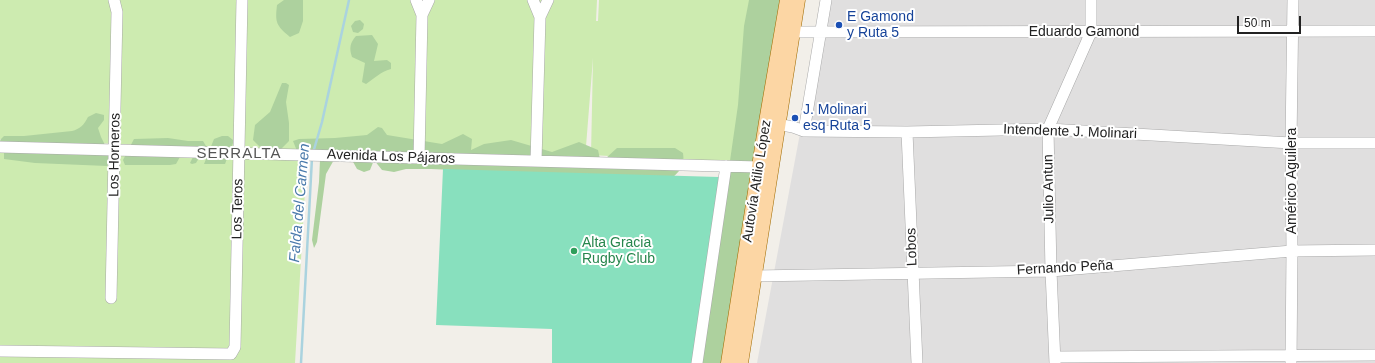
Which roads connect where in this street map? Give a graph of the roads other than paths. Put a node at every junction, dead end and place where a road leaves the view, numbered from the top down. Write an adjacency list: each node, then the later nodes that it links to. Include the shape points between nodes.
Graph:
1 (114, 0): 13 (street, Los Horneros)
2 (122, 0): 13 (street, Los Horneros)
3 (242, 0): 29 (street, Los Teros)
4 (416, 0): 14 (street)
5 (430, 0): 14 (street)
6 (533, 0): 15 (street)
7 (548, 0): 15 (street)
8 (787, 0): 21 (main road, Autovía Atilio López)
9 (798, 0): 18 (main road, Autovía Atilio López)
10 (826, 0): 20 (street)
11 (1091, 0): 19 (street, Julio Antun)
12 (1293, 0): 16 (street, Américo Aguilera)
13 (117, 12): 28 (street, Los Horneros)
14 (422, 15): 30 (street)
15 (540, 17): 31 (street)
16 (1293, 31): 17 (street, Eduardo Gamond); 19 (street, Eduardo Gamond); 25 (street, Américo Aguilera)
17 (1375, 31)
18 (793, 32): 20 (street, Eduardo Gamond); 21 (main road, Autovía Atilio López)
19 (1091, 32): 20 (street, Eduardo Gamond); 22 (street, Julio Antun)
20 (821, 33): 23 (street)
21 (772, 124): 23 (street, Intendente J. Molinari); 33 (main road, Autovía Atilio López); 38 (main road, Autovía Atilio López)
22 (1048, 129): 24 (street, Intendente J. Molinari); 25 (street, Intendente J. Molinari); 36 (street, Julio Antun)
23 (804, 131): 24 (street, Intendente J. Molinari)
24 (907, 132): 37 (street, Lobos)
25 (1291, 143): 26 (street, Intendente J. Molinari); 35 (street, Américo Aguilera)
26 (1375, 143)
27 (0, 147): 28 (street, Avenida Los Pájaros)
28 (115, 150): 29 (street, Avenida Los Pájaros); 39 (street, Los Horneros)
29 (239, 153): 30 (street, Avenida Los Pájaros); 40 (street, Los Teros, via 235,347 230,354)
30 (419, 158): 31 (street, Avenida Los Pájaros)
31 (536, 161): 32 (street, Avenida Los Pájaros)
32 (726, 166): 33 (street, Avenida Los Pájaros); 44 (street)
33 (759, 167): 45 (main road, Autovía Atilio López)
34 (1375, 250): 35 (street, Fernando Peña)
35 (1292, 251): 36 (street, Fernando Peña); 42 (street, Américo Aguilera)
36 (1051, 271): 37 (street, Fernando Peña); 43 (street, Julio Antun)
37 (913, 274): 38 (street, Fernando Peña); 47 (street, Lobos)
38 (754, 276): 46 (main road, Autovía Atilio López)
39 (111, 298)
40 (0, 351)
41 (1375, 355): 42 (street)
42 (1291, 359): 43 (street)
43 (1055, 360)
44 (697, 363)
45 (728, 363)
46 (741, 363)
47 (917, 363)

